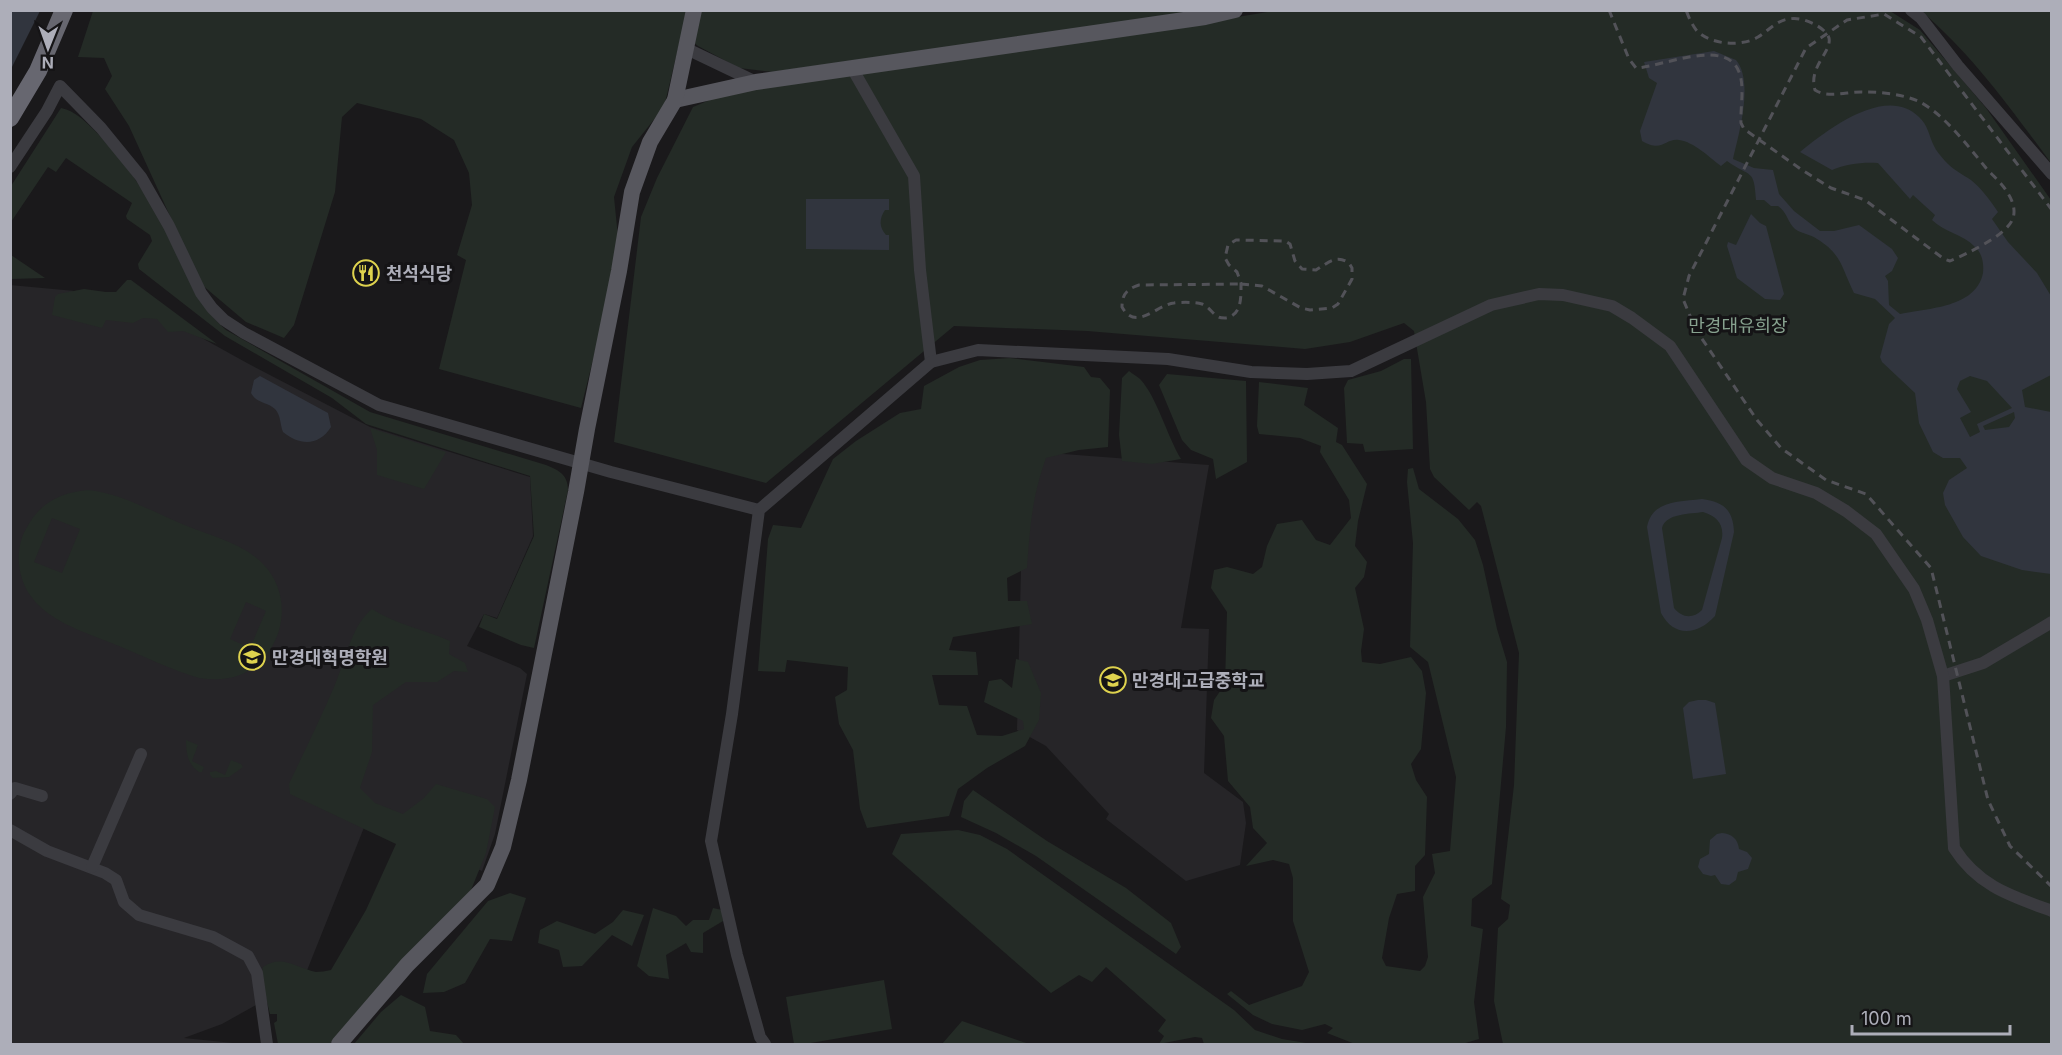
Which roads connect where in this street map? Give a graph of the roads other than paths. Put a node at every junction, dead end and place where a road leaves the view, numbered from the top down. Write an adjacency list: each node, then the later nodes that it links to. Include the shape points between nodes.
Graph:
1 (64, 10): 9 (highway, via 38,71)
2 (694, 10): 5 (main road)
3 (1235, 10): 6 (main road)
4 (1911, 10): 11 (street)
5 (687, 49): 7 (street); 8 (main road)
6 (852, 68): 7 (main road); 12 (street, via 914,176)
7 (756, 82): 8 (main road)
8 (675, 100): 13 (main road, via 650,141 632,192)
9 (10, 118)
10 (10, 167): 13 (street, via 60,86 141,177 201,293 224,320 379,405)
11 (2052, 174)
12 (931, 362): 14 (street); 16 (street, via 978,350 1168,359 1251,372 1307,374 1351,370 1491,305 1514,299 1563,295 1612,306 1670,346 1746,460 1772,478 1816,493 1846,510 1876,534 1914,589)
13 (582, 462): 14 (street); 24 (main road, via 519,780 494,870 487,885 407,965)
14 (759, 510): 25 (street, via 711,842 740,965)
15 (2052, 622): 16 (street, via 1983,663)
16 (1943, 676): 22 (street, via 1954,848 1965,866 1981,880)
17 (141, 754): 21 (street)
18 (10, 794): 19 (street, via 15,788)
19 (42, 796)
20 (10, 830): 21 (street, via 47,851)
21 (92, 867): 23 (street, via 116,880 124,902 139,915 213,938 248,956 257,973)
22 (2052, 911)
23 (267, 1044)
24 (339, 1044)
25 (765, 1044)

